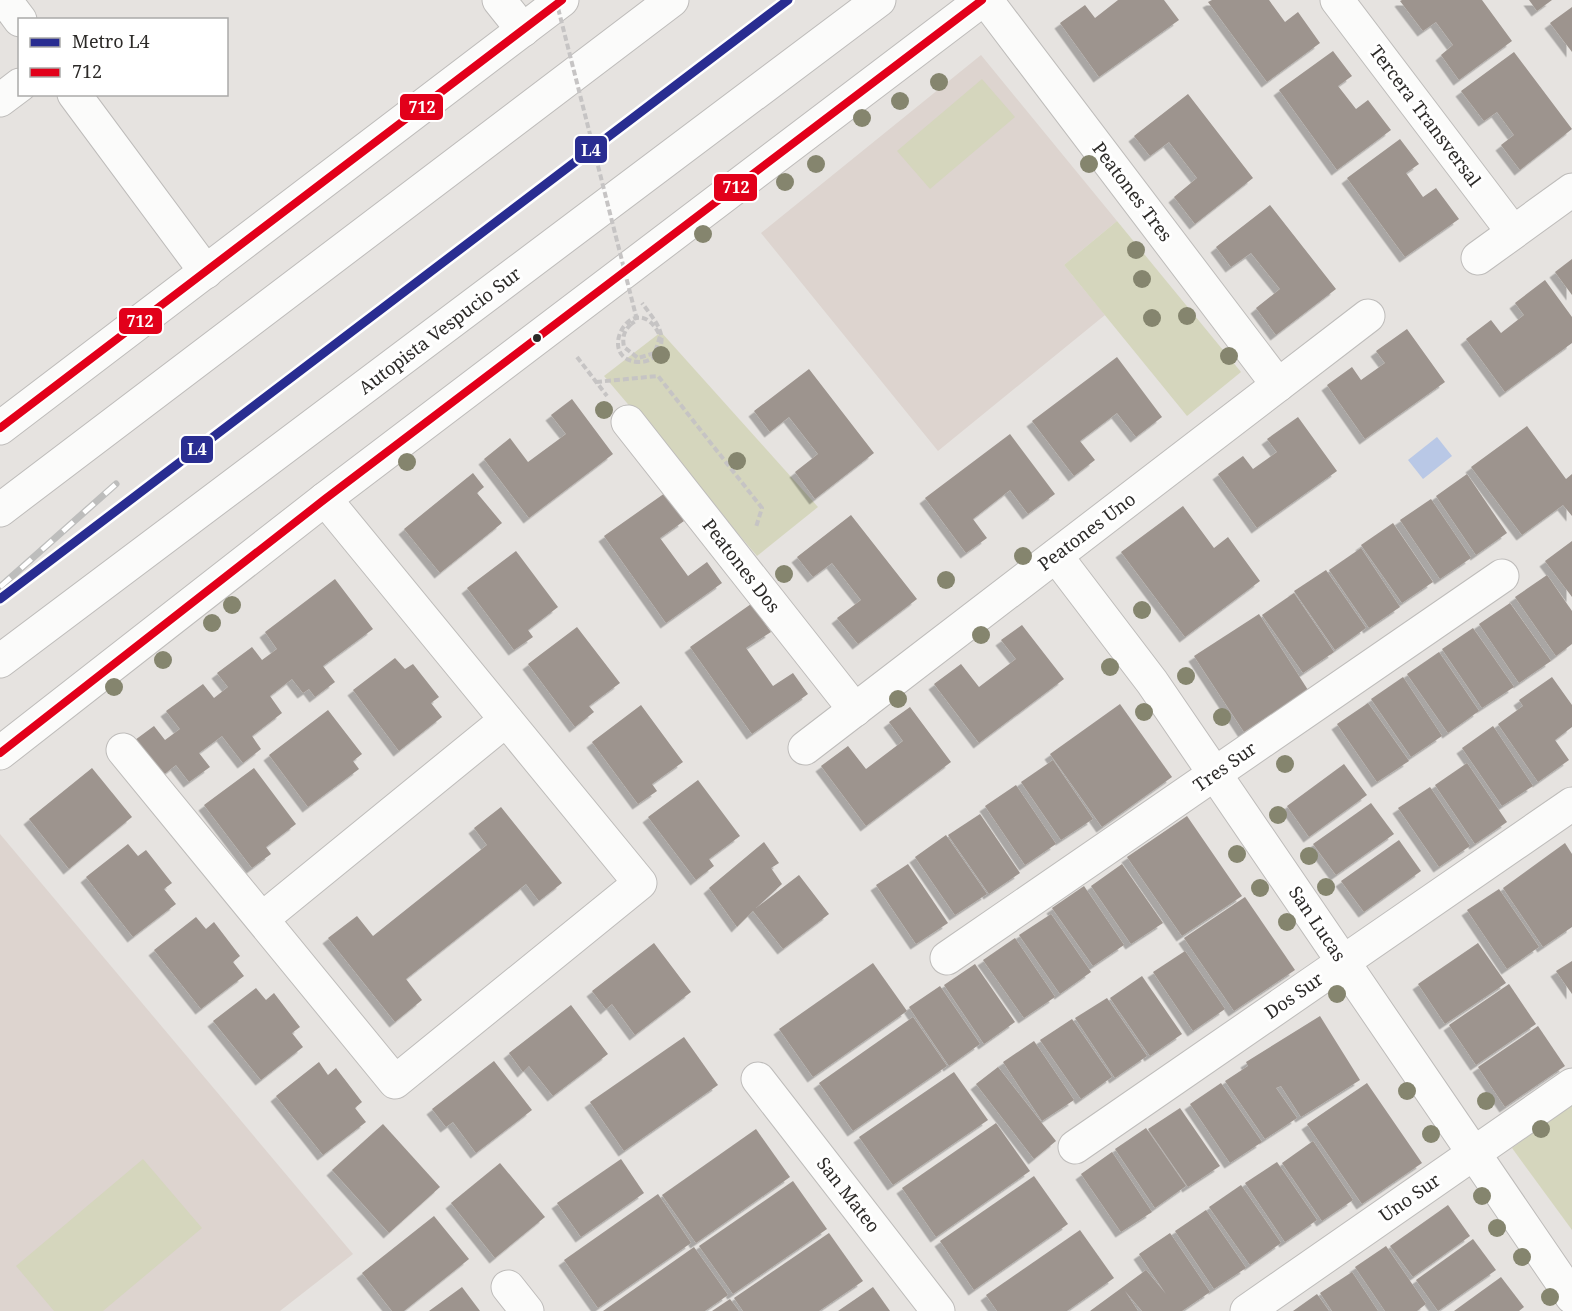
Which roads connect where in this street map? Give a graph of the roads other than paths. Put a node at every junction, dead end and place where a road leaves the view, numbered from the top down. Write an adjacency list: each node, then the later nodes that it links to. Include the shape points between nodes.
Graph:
1 (5, 0): 8 (main road)
2 (500, 0): 9 (main road)
3 (562, 0): 9 (main road)
4 (672, 0): 22 (main road)
5 (879, 0): 25 (main road, Autopista Vespucio Sur)
6 (984, 0): 18 (main road, Peatones Tres); 21 (main road)
7 (1336, 0): 14 (main road, Tercera Transversal)
8 (18, 18)
9 (523, 30): 16 (main road)
10 (18, 86): 12 (main road)
11 (75, 96): 16 (main road)
12 (0, 100)
13 (1572, 190): 14 (main road)
14 (1513, 232): 15 (main road)
15 (1478, 258)
16 (206, 272): 20 (main road)
17 (1368, 316): 18 (main road, Peatones Uno)
18 (1278, 385): 23 (main road, Peatones Uno)
19 (627, 422): 26 (main road, Peatones Dos)
20 (0, 428)
21 (325, 499): 27 (main road); 30 (main road)
22 (0, 510)
23 (1056, 555): 26 (main road, Peatones Uno); 31 (main road, San Lucas, via 1152,682)
24 (1502, 576): 31 (main road, Tres Sur)
25 (0, 661)
26 (855, 710): 28 (main road, Peatones Uno)
27 (506, 720): 33 (main road); 33 (main road, via 640,883 395,1082)
28 (805, 748)
29 (123, 750): 33 (main road)
30 (0, 753)
31 (1215, 774): 34 (main road, Tres Sur); 35 (main road, San Lucas)
32 (1572, 804): 35 (main road, Dos Sur)
33 (262, 919)
34 (947, 958)
35 (1343, 962): 38 (main road, Dos Sur); 39 (main road, San Lucas)
36 (758, 1079): 41 (main road, San Mateo)
37 (1572, 1085): 39 (main road, Uno Sur)
38 (1075, 1148)
39 (1474, 1153): 40 (main road, San Lucas); 42 (main road, Uno Sur)
40 (1572, 1297)
41 (938, 1311)
42 (1247, 1311)

